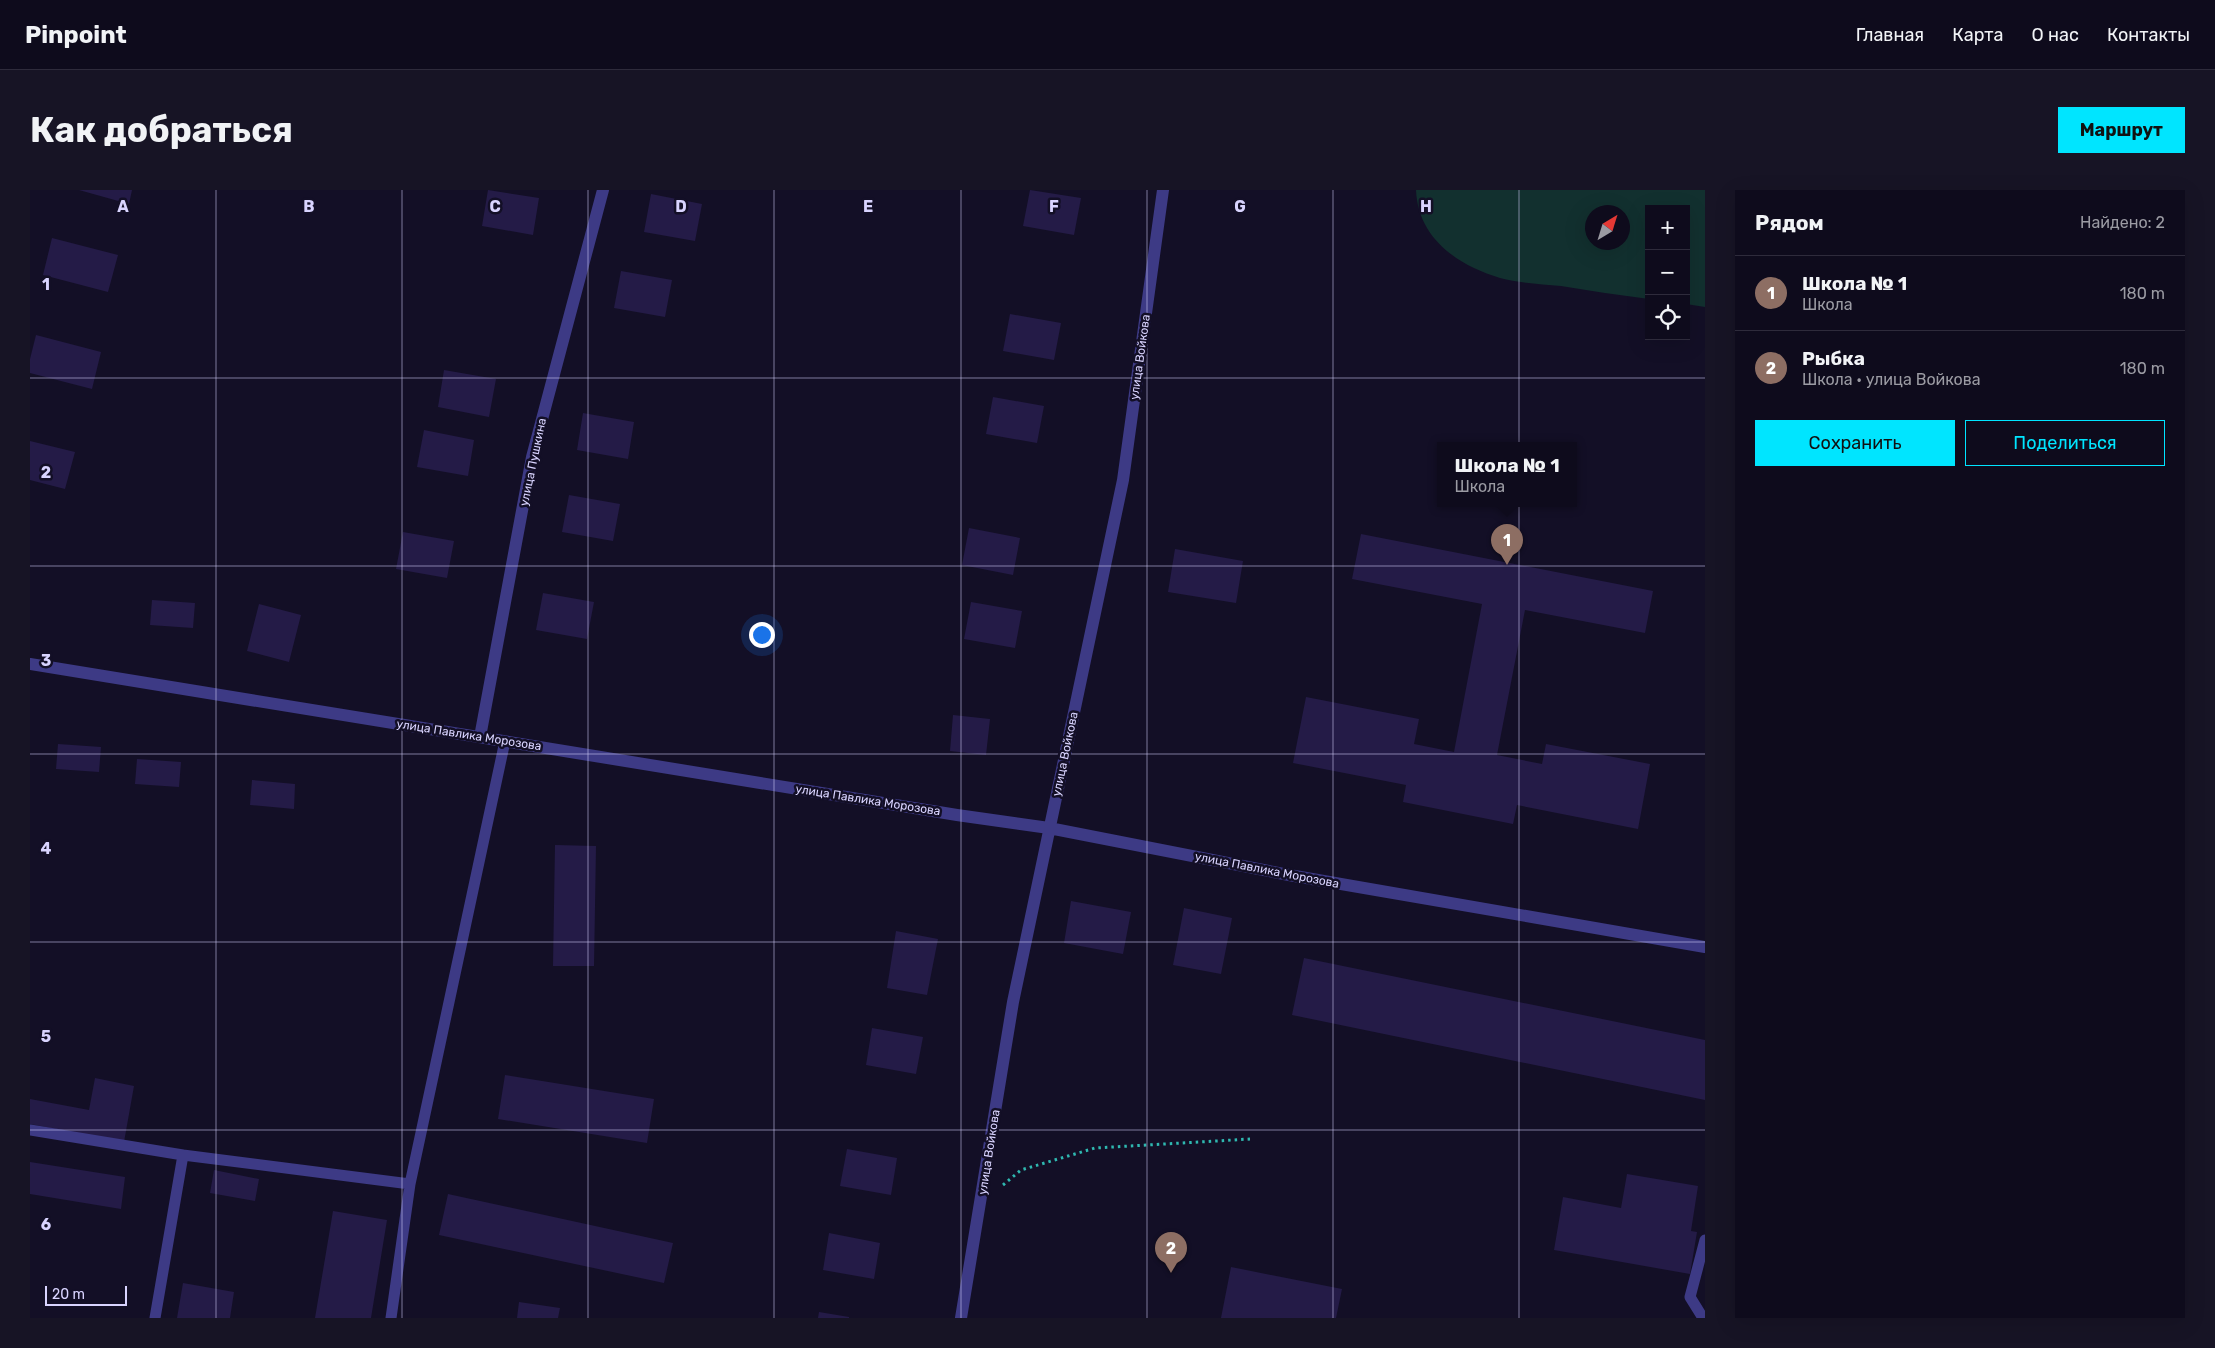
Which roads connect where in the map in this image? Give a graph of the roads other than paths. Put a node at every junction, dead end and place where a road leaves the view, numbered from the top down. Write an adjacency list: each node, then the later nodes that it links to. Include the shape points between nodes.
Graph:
1 (603, 190): 4 (street, улица Пушкина, via 532,457)
2 (1163, 190): 6 (street, улица Войкова, via 1124,480)
3 (30, 664): 4 (street, улица Павлика Морозова)
4 (480, 737): 5 (street, улица Павлика Морозова)
5 (505, 741): 6 (street, улица Павлика Морозова); 10 (lane)
6 (1049, 828): 7 (street, улица Павлика Морозова, via 1289,875); 14 (street, улица Войкова, via 1013,1002)
7 (1705, 947)
8 (30, 1130): 9 (lane)
9 (183, 1155): 10 (lane); 12 (lane)
10 (410, 1184): 13 (lane)
11 (1705, 1240): 15 (lane, via 1690,1297)
12 (155, 1318)
13 (391, 1318)
14 (961, 1318)
15 (1703, 1318)

